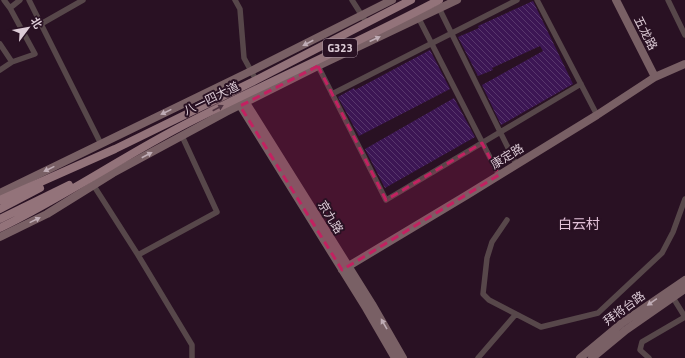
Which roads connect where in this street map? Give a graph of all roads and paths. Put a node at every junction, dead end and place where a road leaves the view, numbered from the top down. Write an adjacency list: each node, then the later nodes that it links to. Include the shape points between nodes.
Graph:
1 (4, 0): 15 (street)
2 (20, 0): 15 (street)
3 (29, 0): 18 (street)
4 (83, 0): 18 (street)
5 (235, 0): 27 (street, via 240,9 244,58)
6 (352, 0): 17 (street)
7 (392, 0): 17 (street)
8 (457, 0): 14 (street)
9 (517, 0): 19 (street)
10 (537, 0): 30 (street)
11 (616, 0): 28 (street, 五龙路)
12 (668, 0): 20 (street)
13 (407, 1): 17 (main road, 八一四大道 / G323)
14 (438, 4): 16 (main road, 八一四大道 / G323); 19 (street)
15 (10, 8): 23 (street, via 35,54)
16 (417, 15): 22 (street); 24 (main road, 八一四大道 / G323, one-way to 16)
17 (364, 19): 27 (street, one-way to 27); 29 (main road, 八一四大道 / G323)
18 (41, 24): 37 (street)
19 (452, 33): 22 (street); 34 (street)
20 (685, 35)
21 (0, 44): 23 (street)
22 (432, 44): 31 (street); 36 (street)
23 (12, 62): 26 (street)
24 (316, 63): 31 (street); 32 (main road, 八一四大道 / G323)
25 (685, 64): 28 (street, 康定路)
26 (0, 70)
27 (251, 71): 29 (street); 37 (street, one-way to 37)
28 (655, 77): 33 (street, 康定路)
29 (256, 80): 32 (main road, 八一四大道 / G323)
30 (581, 84): 33 (street); 34 (street)
31 (332, 94): 36 (street, via 386,200)
32 (239, 97): 35 (street); 38 (main road, 八一四大道); 39 (main road, 八一四大道, one-way to 32); 52 (street, 京九路)
33 (597, 115): 40 (street, 康定路)
34 (500, 132): 36 (street); 40 (street)
35 (182, 136): 42 (street, one-way to 35); 51 (street, via 218,212)
36 (482, 143): 41 (street)
37 (101, 144): 43 (street, one-way to 43)
38 (115, 149): 45 (main road, 八一四大道); 46 (main road)
39 (121, 159): 47 (main road); 49 (main road, 八一四大道, via 36,210)
40 (516, 164): 41 (street, 康定路)
41 (499, 175): 52 (street, 康定路)
42 (94, 186): 50 (street, one-way to 42, via 47,214); 51 (street)
43 (0, 192)
44 (685, 199): 56 (street, via 662,253 598,312 541,327)
45 (0, 200)
46 (0, 209)
47 (0, 219)
48 (507, 220): 56 (street, via 492,242 487,258 483,294 489,300)
49 (0, 228)
50 (0, 237)
51 (138, 255): 58 (street, via 192,345)
52 (345, 268): 59 (street, 京九路); 60 (street, 京九路, one-way to 52)
53 (685, 280): 54 (street, 拜将台路)
54 (682, 291): 55 (street, 拜将台路)
55 (670, 294): 57 (street, 拜将台路, via 622,323); 62 (street, via 685,317 642,342 640,350)
56 (516, 314): 61 (street)
57 (586, 357)
58 (192, 358)
59 (395, 358)
60 (403, 358)
61 (478, 358)
62 (649, 358)

